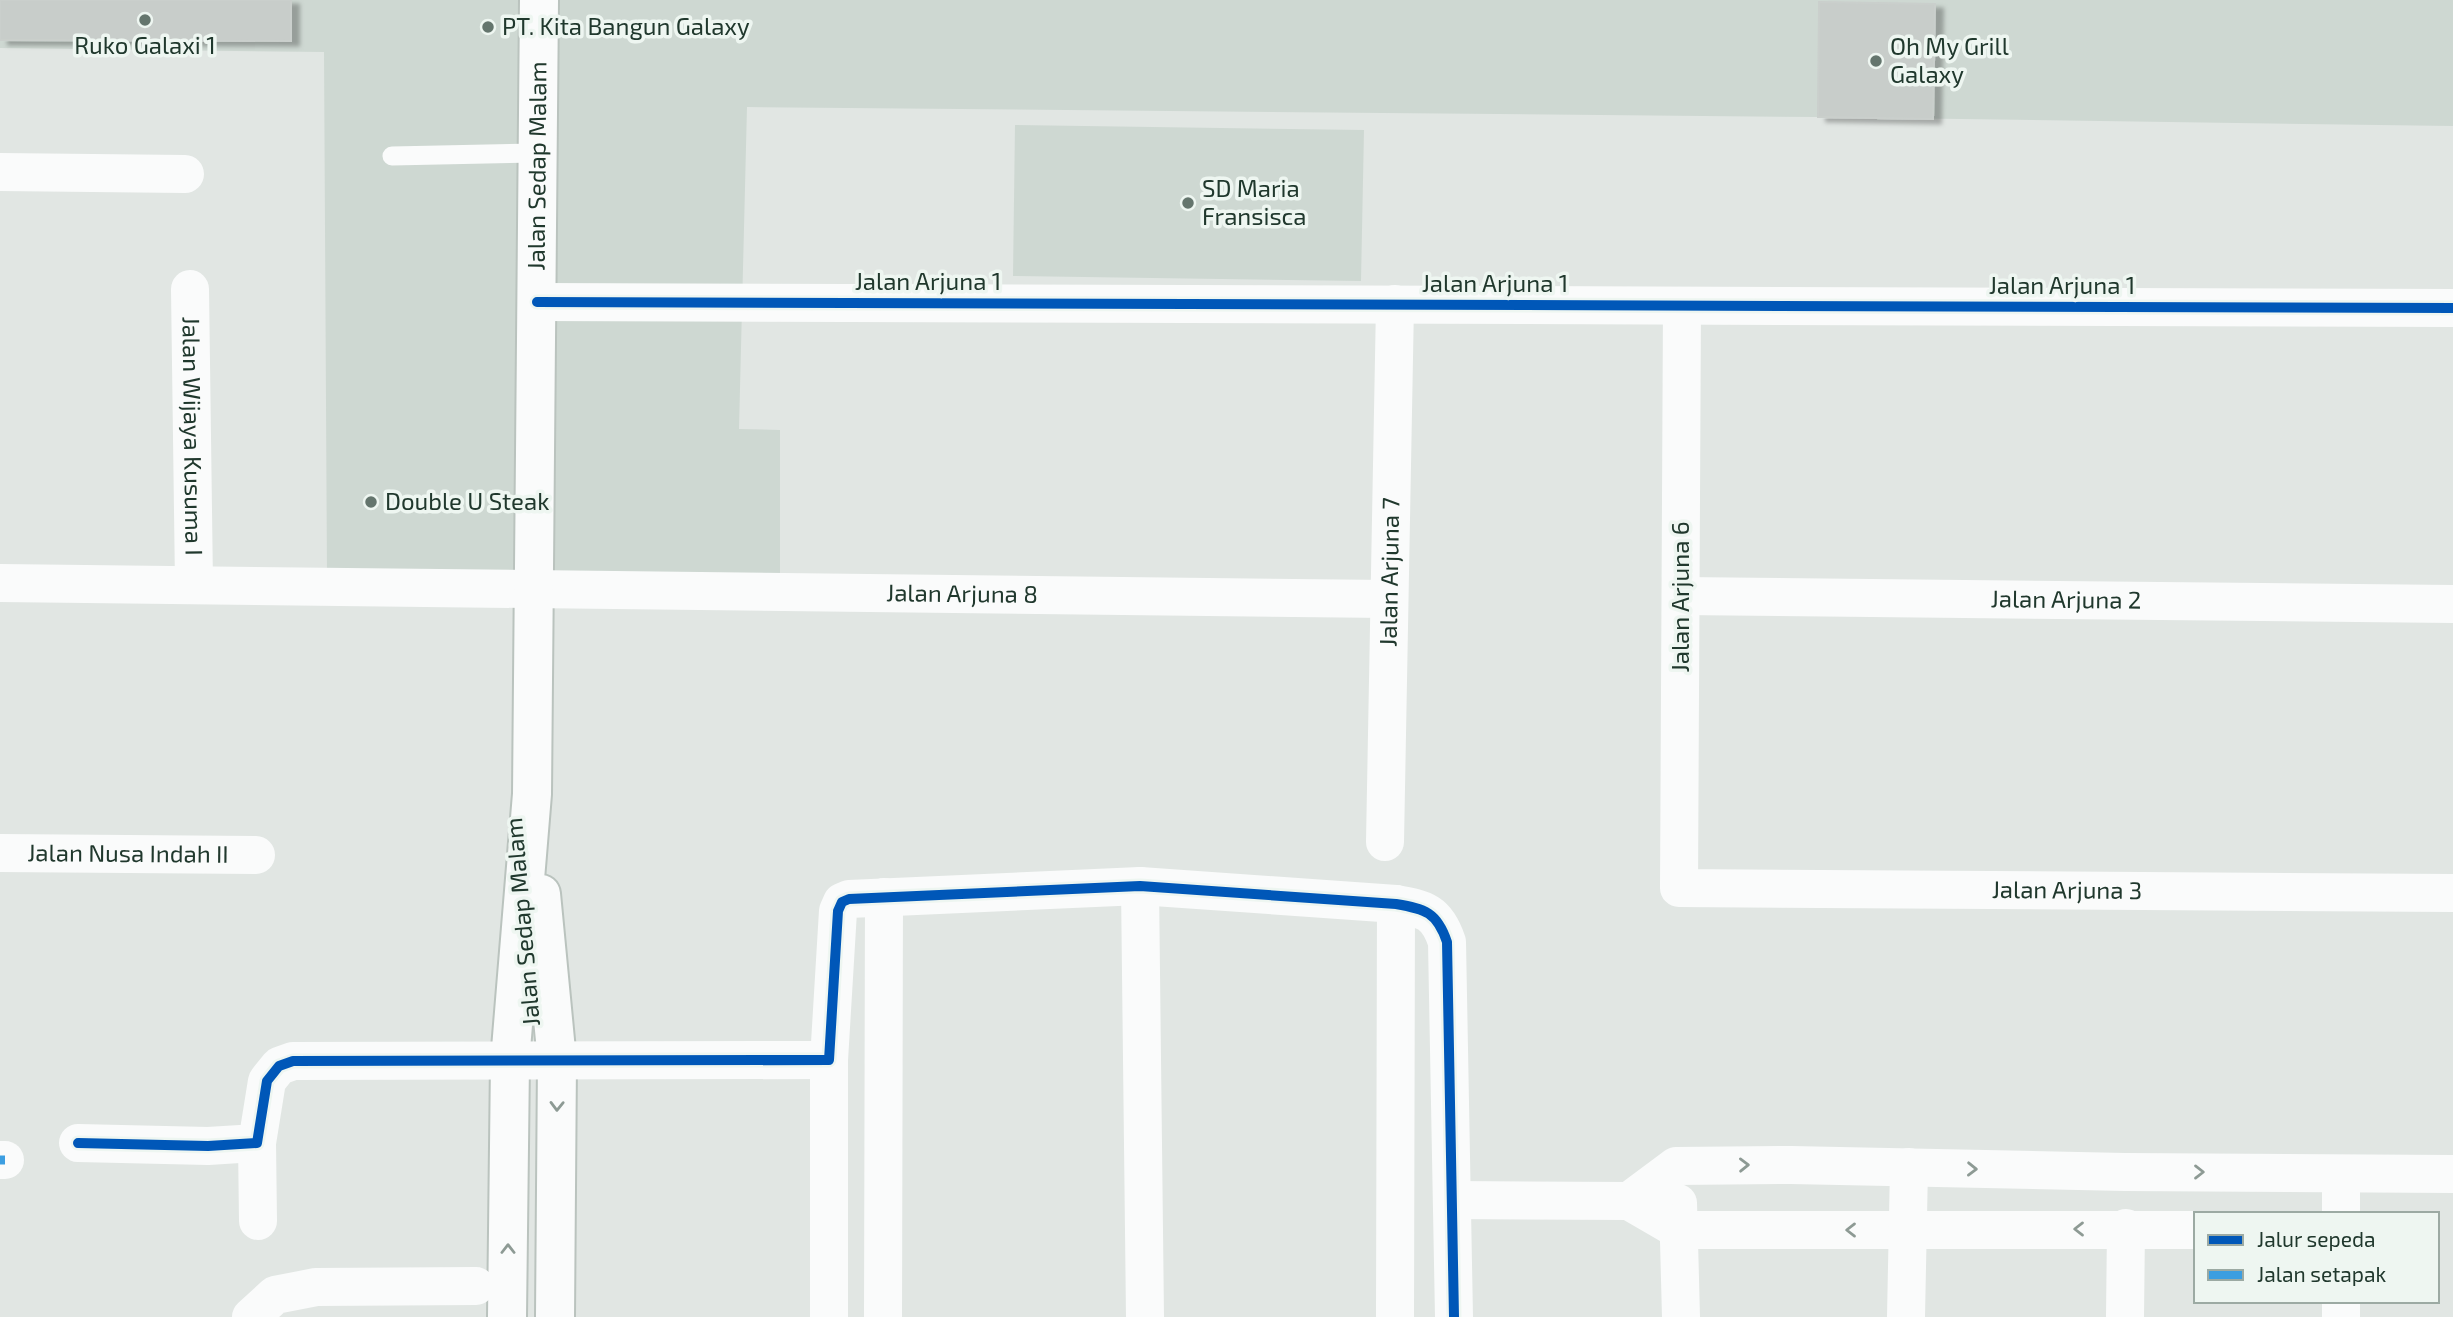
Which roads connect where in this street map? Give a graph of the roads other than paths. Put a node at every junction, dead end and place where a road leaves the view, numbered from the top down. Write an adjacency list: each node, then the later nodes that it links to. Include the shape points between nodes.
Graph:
1 (539, 0): 2 (street, Jalan Sedap Malam)
2 (538, 153): 3 (lane); 7 (street, Jalan Sedap Malam)
3 (392, 156)
4 (0, 172): 5 (street)
5 (185, 174)
6 (190, 289): 12 (street, Jalan Wijaya Kusuma I)
7 (537, 302): 8 (street, Jalan Arjuna 1); 13 (street, Jalan Sedap Malam)
8 (1395, 304): 9 (street, Jalan Arjuna 1); 15 (street, Jalan Arjuna 7)
9 (1682, 306): 10 (street, Jalan Arjuna 1); 14 (street, Jalan Arjuna 6)
10 (2453, 309)
11 (0, 583): 12 (street, Jalan Arjuna 8)
12 (194, 584): 13 (street, Jalan Arjuna 8)
13 (534, 587): 15 (street, Jalan Arjuna 8); 17 (street, Jalan Sedap Malam)
14 (1681, 596): 16 (street, Jalan Arjuna 2); 22 (street, Jalan Arjuna 6)
15 (1390, 599): 18 (street, Jalan Arjuna 7)
16 (2453, 604)
17 (532, 794): 26 (street, Jalan Sedap Malam); 28 (street, Jalan Sedap Malam)
18 (1385, 842)
19 (0, 853): 20 (street, Jalan Nusa Indah II)
20 (256, 855)
21 (1140, 886): 24 (street); 25 (street); 49 (street)
22 (1679, 888): 23 (street, Jalan Arjuna 3)
23 (2453, 893)
24 (884, 897): 27 (street, via 849,898 838,911); 48 (street)
25 (1396, 904): 35 (street, via 1431,914 1447,942); 50 (street)
26 (557, 1060): 27 (street); 28 (street); 46 (street, Jalan Sedap Malam, one-way to 46)
27 (829, 1060): 47 (street)
28 (510, 1061): 30 (street, via 293,1061 279,1066 267,1081); 45 (street, Jalan Sedap Malam, one-way to 28)
29 (78, 1143): 30 (street)
30 (257, 1143): 38 (street)
31 (1676, 1166): 32 (street, one-way to 32); 36 (street); 40 (street)
32 (1909, 1167): 33 (street, one-way to 33); 41 (street)
33 (2342, 1174): 34 (street); 37 (street)
34 (2453, 1174)
35 (1453, 1200): 36 (street); 51 (street)
36 (1629, 1201): 40 (street)
37 (2342, 1212)
38 (258, 1221)
39 (2126, 1228): 41 (street, one-way to 41); 42 (street); 54 (street)
40 (1679, 1230): 41 (street, one-way to 40); 52 (street)
41 (1906, 1230): 53 (street)
42 (2194, 1230)
43 (476, 1286): 44 (street, via 316,1286 275,1296)
44 (251, 1317)
45 (507, 1317)
46 (555, 1317)
47 (829, 1317)
48 (883, 1317)
49 (1145, 1317)
50 (1395, 1317)
51 (1454, 1317)
52 (1681, 1317)
53 (1906, 1317)
54 (2125, 1317)

